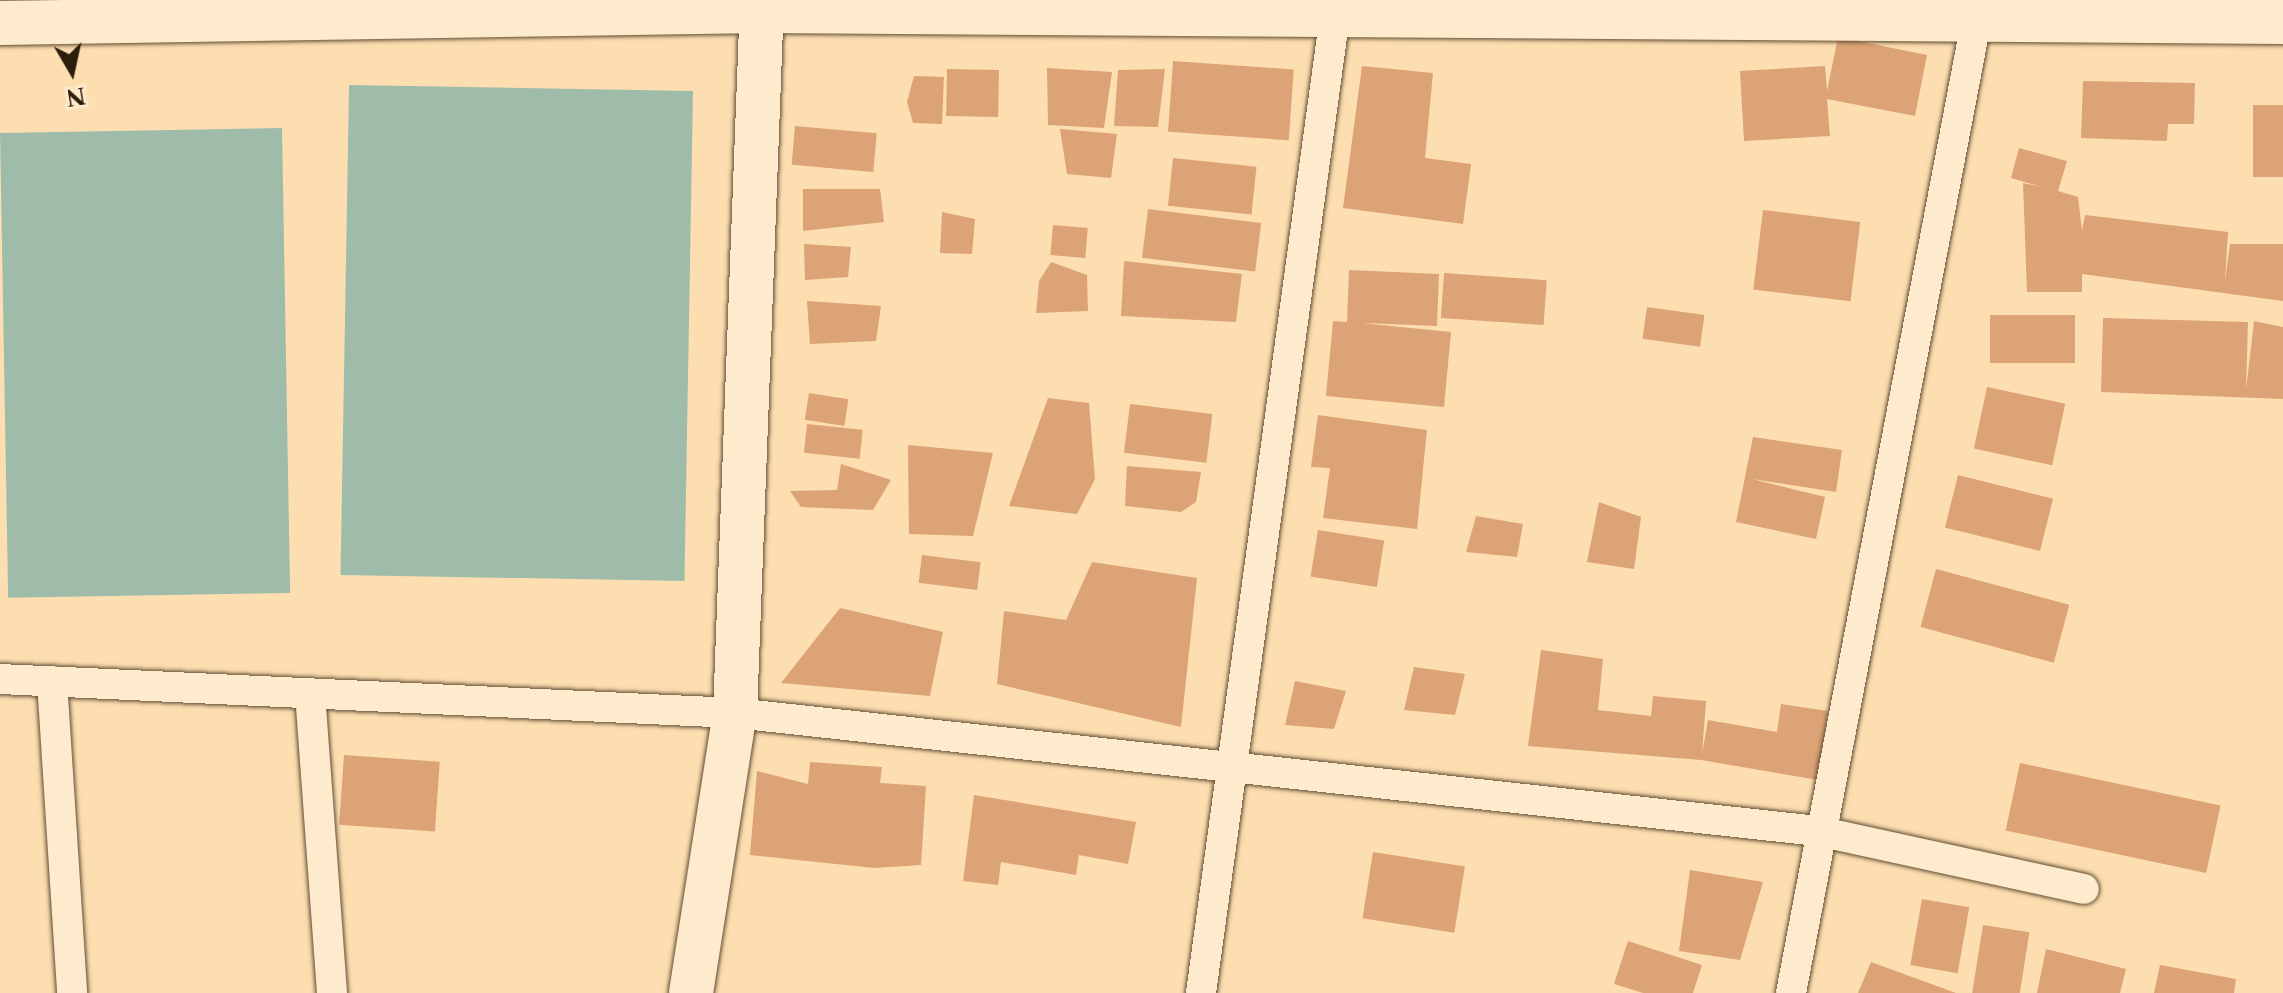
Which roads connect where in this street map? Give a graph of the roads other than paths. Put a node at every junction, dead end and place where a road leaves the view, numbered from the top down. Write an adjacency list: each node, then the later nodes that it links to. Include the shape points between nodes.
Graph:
1 (762, 6): 2 (street); 5 (street); 9 (street)
2 (1338, 7): 3 (street); 10 (street)
3 (1981, 9): 4 (street); 11 (street)
4 (2283, 22)
5 (0, 23)
6 (0, 679): 7 (street)
7 (52, 681): 8 (street); 13 (street)
8 (310, 693): 9 (street); 14 (street)
9 (735, 713): 10 (street); 15 (street)
10 (1234, 767): 11 (street); 16 (street)
11 (1818, 831): 12 (street); 17 (street)
12 (2084, 889)
13 (72, 993)
14 (332, 993)
15 (691, 993)
16 (1201, 993)
17 (1791, 993)

